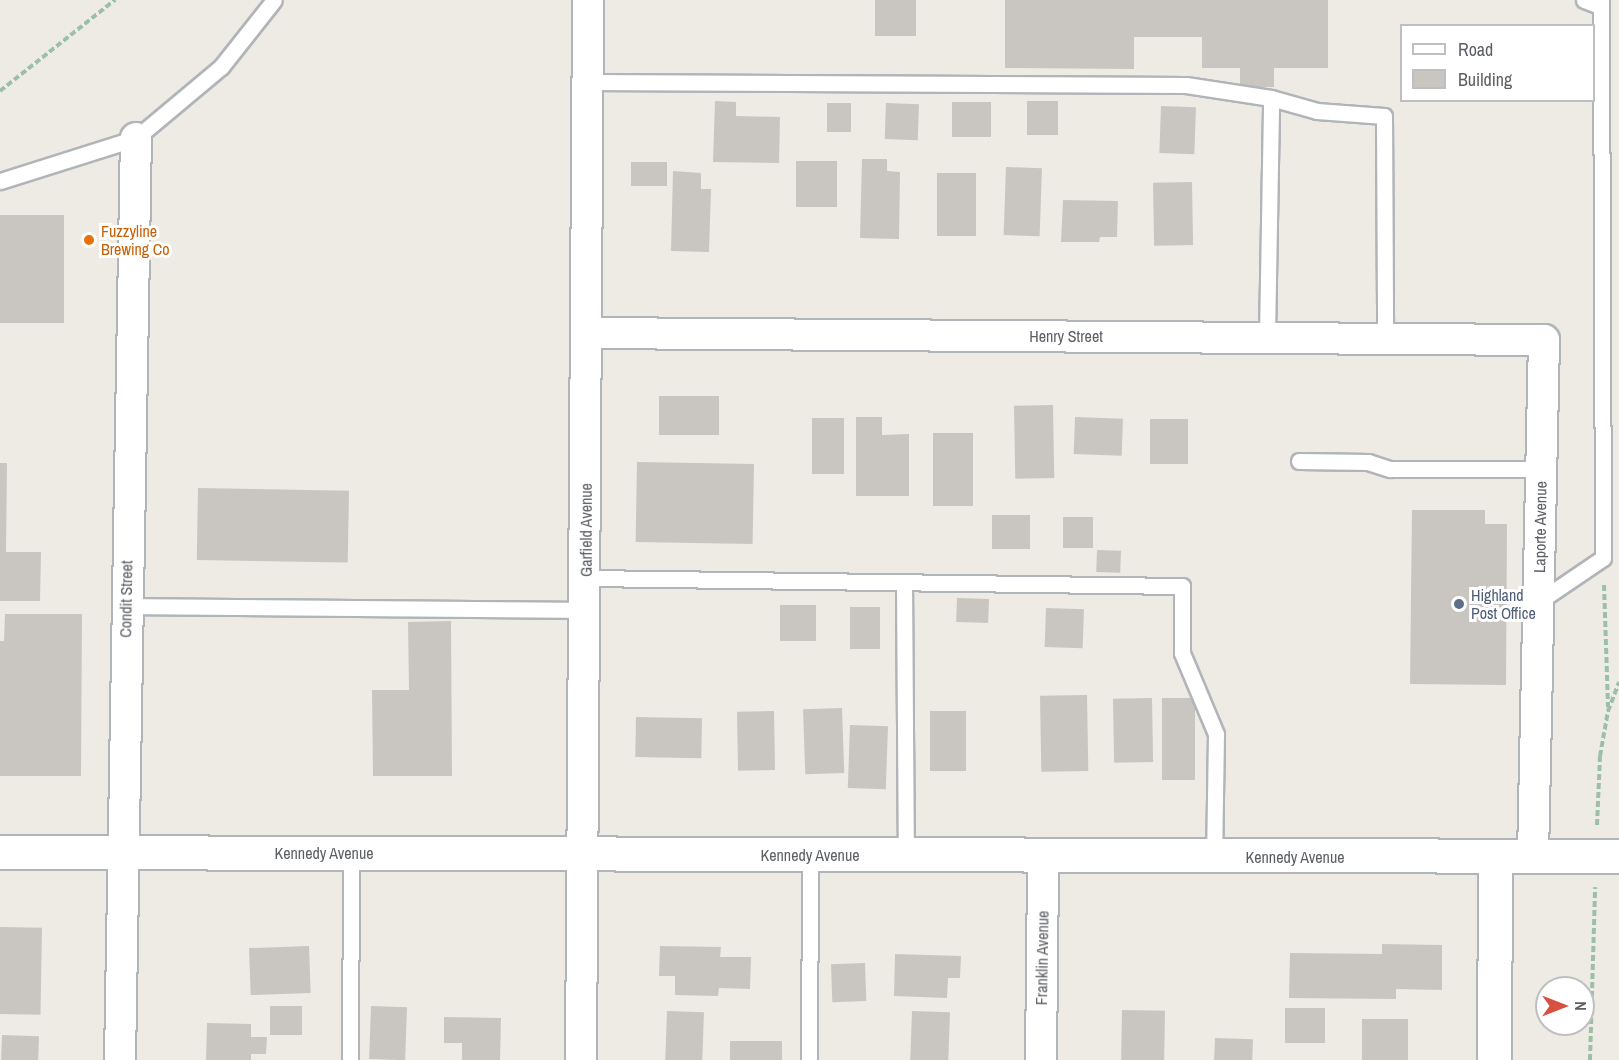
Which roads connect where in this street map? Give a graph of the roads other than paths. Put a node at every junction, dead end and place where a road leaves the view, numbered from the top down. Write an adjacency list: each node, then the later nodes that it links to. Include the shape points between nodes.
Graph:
1 (274, 0): 7 (lane, via 220,67)
2 (588, 0): 5 (street, Garfield Avenue)
3 (1584, 0): 4 (lane)
4 (1601, 3): 15 (lane)
5 (588, 82): 6 (lane, via 1186,86); 9 (street, Garfield Avenue)
6 (1271, 98): 10 (lane); 11 (lane, via 1317,111 1384,116)
7 (136, 138): 8 (lane); 20 (street, Condit Street)
8 (0, 181)
9 (587, 333): 10 (street, Henry Street); 17 (street, Garfield Avenue)
10 (1267, 338): 11 (street, Henry Street)
11 (1385, 338): 12 (street, Henry Street)
12 (1544, 340): 14 (street, Laporte Avenue)
13 (1299, 461): 14 (lane, via 1368,462 1390,469)
14 (1541, 469): 19 (street, Laporte Avenue)
15 (1603, 558): 16 (lane); 19 (lane)
16 (1619, 558)
17 (585, 578): 18 (lane); 21 (street, Garfield Avenue)
18 (904, 582): 27 (lane); 29 (lane, via 1182,586 1182,653 1216,734)
19 (1539, 602): 32 (street, Laporte Avenue)
20 (125, 606): 21 (lane); 23 (street, Condit Street)
21 (585, 610): 25 (street, Garfield Avenue)
22 (0, 852): 23 (street, Kennedy Avenue)
23 (121, 852): 24 (street, Kennedy Avenue); 33 (street, Condit Street)
24 (351, 853): 25 (street, Kennedy Avenue); 34 (lane)
25 (584, 853): 26 (street, Kennedy Avenue); 35 (street, Garfield Avenue)
26 (810, 855): 27 (street, Kennedy Avenue); 36 (lane)
27 (906, 855): 28 (street, Kennedy Avenue)
28 (1043, 856): 29 (street, Kennedy Avenue); 37 (street, Franklin Avenue)
29 (1214, 856): 31 (street, Kennedy Avenue)
30 (1619, 856): 32 (street, Kennedy Avenue)
31 (1495, 857): 32 (street, Kennedy Avenue); 38 (street)
32 (1533, 857)
33 (120, 1060)
34 (350, 1060)
35 (581, 1060)
36 (808, 1060)
37 (1041, 1060)
38 (1494, 1060)

